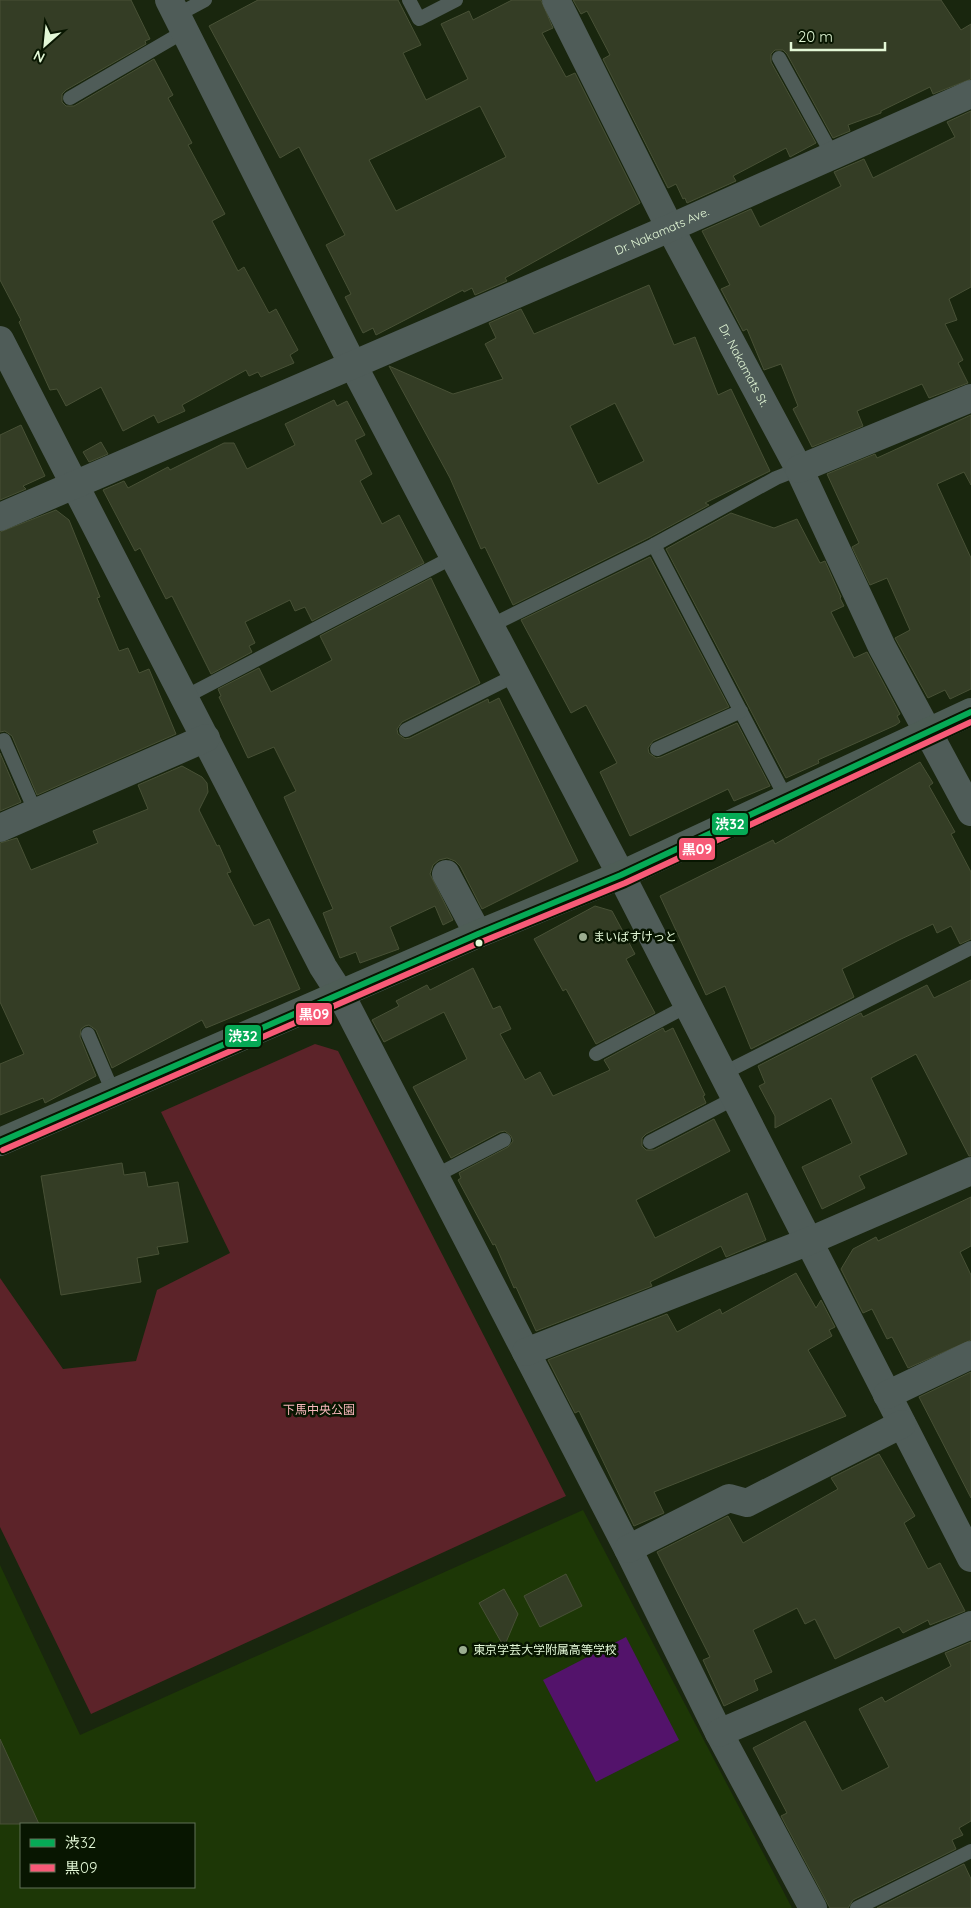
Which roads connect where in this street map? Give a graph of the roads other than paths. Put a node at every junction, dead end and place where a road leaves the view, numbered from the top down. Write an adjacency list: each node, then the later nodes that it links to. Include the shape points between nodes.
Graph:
1 (206, 0): 5 (lane)
2 (409, 0): 3 (lane, via 419,19)
3 (456, 0)
4 (556, 0): 10 (street, Dr. Nakamats St.)
5 (177, 15): 8 (lane); 12 (street)
6 (779, 58): 9 (lane)
7 (971, 94): 9 (street, Dr. Nakamats Ave.)
8 (70, 98)
9 (833, 156): 10 (street, Dr. Nakamats Ave.)
10 (670, 228): 12 (street, Dr. Nakamats Ave.); 14 (street, Dr. Nakamats St.)
11 (0, 340): 15 (street)
12 (353, 365): 15 (street, Dr. Nakamats Ave.); 18 (street)
13 (971, 398): 14 (street)
14 (799, 469): 17 (lane, via 776,478); 25 (street, Dr. Nakamats St., via 882,647)
15 (75, 484): 16 (street, Dr. Nakamats Ave.); 21 (street)
16 (0, 517)
17 (654, 544): 19 (lane); 22 (lane)
18 (454, 556): 19 (street); 21 (lane)
19 (490, 626): 20 (street)
20 (516, 675): 24 (lane); 34 (street)
21 (185, 697): 26 (street)
22 (741, 712): 28 (lane); 29 (lane)
23 (971, 712): 25 (street)
24 (406, 730)
25 (929, 732): 29 (street); 30 (street, Dr. Nakamats St.)
26 (206, 738): 31 (street); 37 (street)
27 (4, 740): 31 (lane)
28 (657, 749)
29 (786, 798): 34 (street)
30 (971, 812)
31 (36, 813): 32 (street)
32 (0, 828)
33 (446, 874): 35 (street)
34 (621, 875): 35 (street); 38 (street)
35 (478, 934): 37 (street)
36 (971, 948): 41 (lane)
37 (341, 995): 42 (street); 48 (street)
38 (687, 1006): 40 (lane); 41 (street)
39 (88, 1034): 42 (lane)
40 (596, 1054)
41 (722, 1074): 43 (street)
42 (114, 1092): 45 (street)
43 (735, 1098): 46 (lane); 49 (street)
44 (504, 1140): 48 (lane)
45 (0, 1142)
46 (650, 1142)
47 (971, 1171): 49 (street)
48 (435, 1176): 50 (street)
49 (807, 1242): 50 (street); 52 (street)
50 (526, 1352): 54 (street)
51 (971, 1356): 52 (street)
52 (887, 1395): 53 (street)
53 (902, 1424): 54 (street, via 746,1503 729,1498); 55 (street)
54 (628, 1549): 57 (street)
55 (971, 1558)
56 (971, 1625): 57 (street)
57 (720, 1733): 59 (street)
58 (971, 1852): 60 (lane)
59 (813, 1908)
60 (857, 1908)

